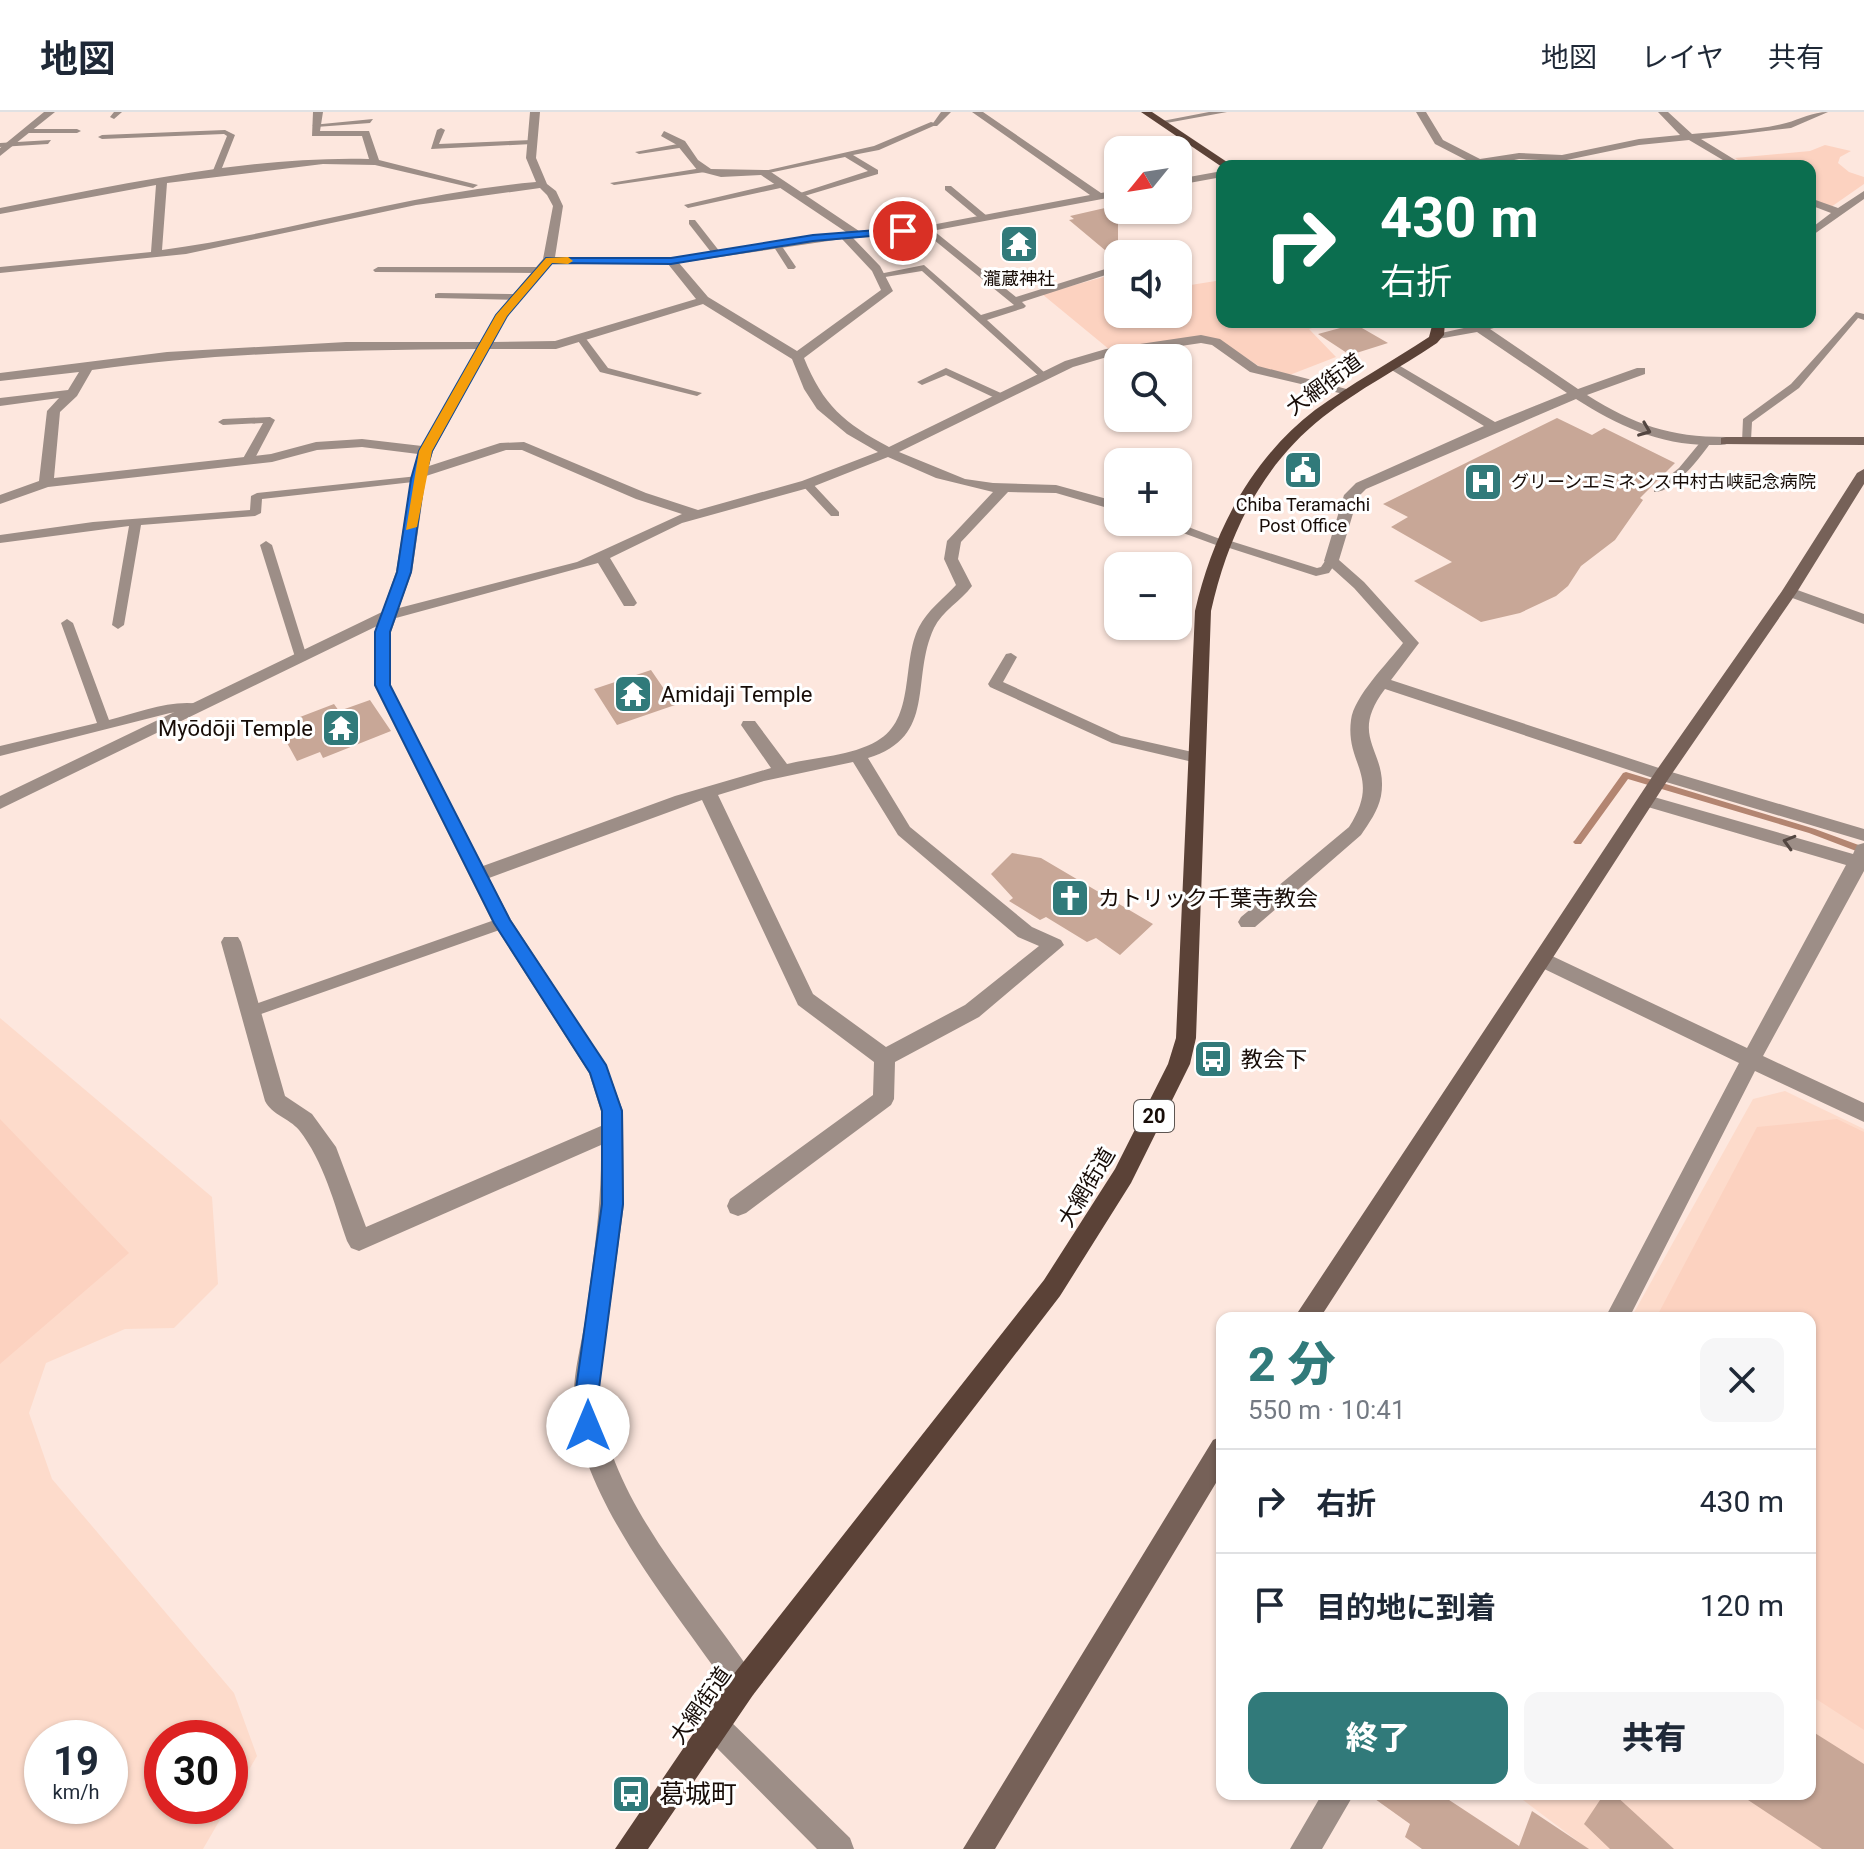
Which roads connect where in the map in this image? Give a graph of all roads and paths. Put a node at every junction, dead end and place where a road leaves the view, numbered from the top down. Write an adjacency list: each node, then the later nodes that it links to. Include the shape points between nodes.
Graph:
1 (50, 112): 16 (street)
2 (318, 112): 14 (street)
3 (535, 112): 22 (street)
4 (946, 112): 13 (street)
5 (977, 112): 47 (street)
6 (1146, 112): 12 (main road)
7 (1223, 112): 12 (lane)
8 (1421, 112): 29 (street, via 1439,142)
9 (1663, 112): 20 (street)
10 (1823, 112): 20 (street, via 1791,125)
11 (370, 121): 14 (lane)
12 (1161, 122): 28 (main road)
13 (934, 124): 27 (lane)
14 (316, 125): 32 (street, via 315,134 326,136 366,133)
15 (441, 130): 22 (lane, via 434,147)
16 (25, 131): 17 (lane); 23 (street)
17 (77, 131)
18 (664, 134): 24 (street)
19 (102, 137): 35 (lane, via 225,132 231,135)
20 (1691, 137): 30 (street, via 1562,158); 31 (street)
21 (48, 142): 23 (lane)
22 (532, 142): 40 (street, via 531,158)
23 (6, 145): 26 (street)
24 (683, 145): 25 (lane); 33 (street)
25 (639, 152)
26 (0, 153)
27 (848, 156): 34 (lane); 45 (lane, via 875,172)
28 (1219, 160)
29 (1473, 160)
30 (1503, 160)
31 (1730, 160)
32 (375, 162): 35 (street, via 323,161); 42 (street)
33 (702, 170): 34 (street); 39 (lane)
34 (764, 172): 41 (street)
35 (216, 173): 38 (street)
36 (1216, 175): 37 (street)
37 (1192, 179)
38 (162, 181): 50 (street); 59 (street)
39 (614, 183)
40 (542, 185): 42 (street); 61 (street, via 558,206)
41 (782, 185): 45 (street); 49 (lane)
42 (485, 188): 59 (street)
43 (948, 188): 52 (lane)
44 (1864, 194): 51 (street)
45 (798, 195): 56 (street)
46 (1104, 196): 47 (street)
47 (1100, 197): 52 (street)
48 (1816, 203): 51 (street)
49 (688, 205)
50 (0, 211)
51 (1838, 212): 55 (street)
52 (984, 218): 54 (street)
53 (692, 222): 58 (lane)
54 (926, 229): 56 (street); 70 (lane)
55 (1816, 229)
56 (850, 234): 57 (street); 66 (street)
57 (776, 244): 58 (street); 62 (lane)
58 (717, 254): 60 (street)
59 (156, 255): 63 (street)
60 (671, 261): 61 (street); 69 (street)
61 (544, 265): 64 (lane); 68 (street)
62 (791, 267)
63 (0, 270)
64 (378, 270)
65 (1104, 272): 70 (lane)
66 (882, 276): 72 (lane, via 924,268); 77 (street, via 887,291)
67 (438, 296): 68 (lane)
68 (517, 297): 76 (street)
69 (704, 300): 75 (street); 77 (street)
70 (1018, 300): 72 (lane, via 1021,306)
71 (1864, 317): 92 (lane, via 1856,315 1795,386 1747,421)
72 (980, 319): 81 (lane)
73 (1438, 328): 74 (street); 78 (main road, 大網街道 / 20)
74 (1480, 328): 85 (street)
75 (581, 338): 76 (street, via 556,345); 87 (lane, via 604,370)
76 (486, 347): 79 (street, via 346,346 167,356); 95 (street)
77 (797, 357): 96 (street, via 824,409)
78 (1391, 366): 84 (main road, 大網街道 / 20); 91 (street)
79 (88, 367): 82 (street); 86 (street)
80 (1641, 371): 85 (street)
81 (1041, 375): 84 (street, via 1106,353 1201,339 1216,342 1254,369); 88 (street)
82 (0, 377)
83 (922, 382): 88 (lane, via 946,371)
84 (1352, 392): 111 (main road, 大網街道 / 20, via 1297,432 1262,473)
85 (1577, 392): 91 (street); 93 (street, one-way to 93, via 1651,433)
86 (72, 393): 89 (street); 100 (street, via 54,411)
87 (697, 393)
88 (999, 396): 96 (street)
89 (0, 402)
90 (223, 422): 97 (lane, via 270,420)
91 (1493, 426): 114 (street, via 1361,486 1351,495)
92 (1746, 440): 93 (street); 94 (street)
93 (1707, 441): 103 (lane)
94 (1864, 441)
95 (426, 451): 97 (street, via 362,443 316,446); 99 (street)
96 (889, 452): 101 (street); 102 (street, via 943,476)
97 (247, 462): 100 (street)
98 (1864, 473): 115 (street)
99 (419, 476): 106 (street, via 505,446 524,446); 108 (lane, via 257,496 255,513); 117 (street, via 404,572)
100 (46, 483): 104 (street)
101 (807, 484): 106 (street); 107 (lane)
102 (1004, 488): 105 (street, via 1037,487); 128 (street, via 954,541 951,559 964,586 928,625 901,731)
103 (1658, 490)
104 (0, 500)
105 (1104, 502)
106 (696, 514): 113 (street)
107 (835, 514)
108 (135, 524): 110 (lane); 120 (lane)
109 (1192, 532): 111 (street)
110 (0, 539)
111 (1221, 542): 114 (lane, via 1316,572); 129 (main road, 大網街道 / 20, via 1203,611)
112 (266, 545): 121 (lane)
113 (602, 557): 116 (street); 117 (street, via 527,582)
114 (1331, 561): 123 (street, via 1411,643)
115 (1789, 592): 118 (street); 131 (street)
116 (629, 603)
117 (386, 616): 121 (street); 135 (street, via 382,685)
118 (1864, 619)
119 (67, 623): 125 (lane)
120 (118, 625)
121 (301, 657): 124 (street)
122 (1011, 657): 129 (lane, via 995,684 1117,740)
123 (1383, 683): 131 (street); 136 (street, via 1358,717 1374,780 1367,816)
124 (195, 707): 125 (lane); 133 (street)
125 (104, 724): 127 (lane)
126 (749, 725): 130 (street)
127 (0, 751)
128 (857, 755): 130 (street); 141 (street, via 904,831 1025,932 1054,945 972,1011)
129 (1197, 758): 149 (main road, 大網街道 / 20, via 1186,1038 1159,1107 1123,1176 1052,1288)
130 (782, 770): 132 (street)
131 (1655, 788): 134 (street, one-way to 131); 134 (street); 139 (street)
132 (708, 793): 135 (street); 141 (street, via 805,999)
133 (0, 803)
134 (1862, 853): 142 (street)
135 (480, 874): 137 (street)
136 (1248, 922)
137 (503, 923): 140 (lane); 144 (street, via 599,1071 612,1111)
138 (231, 942): 140 (street)
139 (1543, 960): 142 (street); 146 (street)
140 (250, 1012): 144 (street, via 276,1101 304,1120 328,1154 359,1241)
141 (885, 1058): 145 (street, via 883,1099)
142 (1751, 1059): 143 (street); 147 (street)
143 (1864, 1113)
144 (612, 1131): 149 (street, via 613,1204 586,1396 588,1426 619,1507)
145 (738, 1206)
146 (1310, 1312)
147 (1620, 1312)
148 (1216, 1459): 154 (street)
149 (743, 1685): 150 (main road, 大網街道 / 20)
150 (715, 1726): 152 (main road, 大網街道 / 20); 153 (street)
151 (1335, 1800): 155 (street)
152 (630, 1849)
153 (839, 1849)
154 (978, 1849)
155 (1305, 1849)

